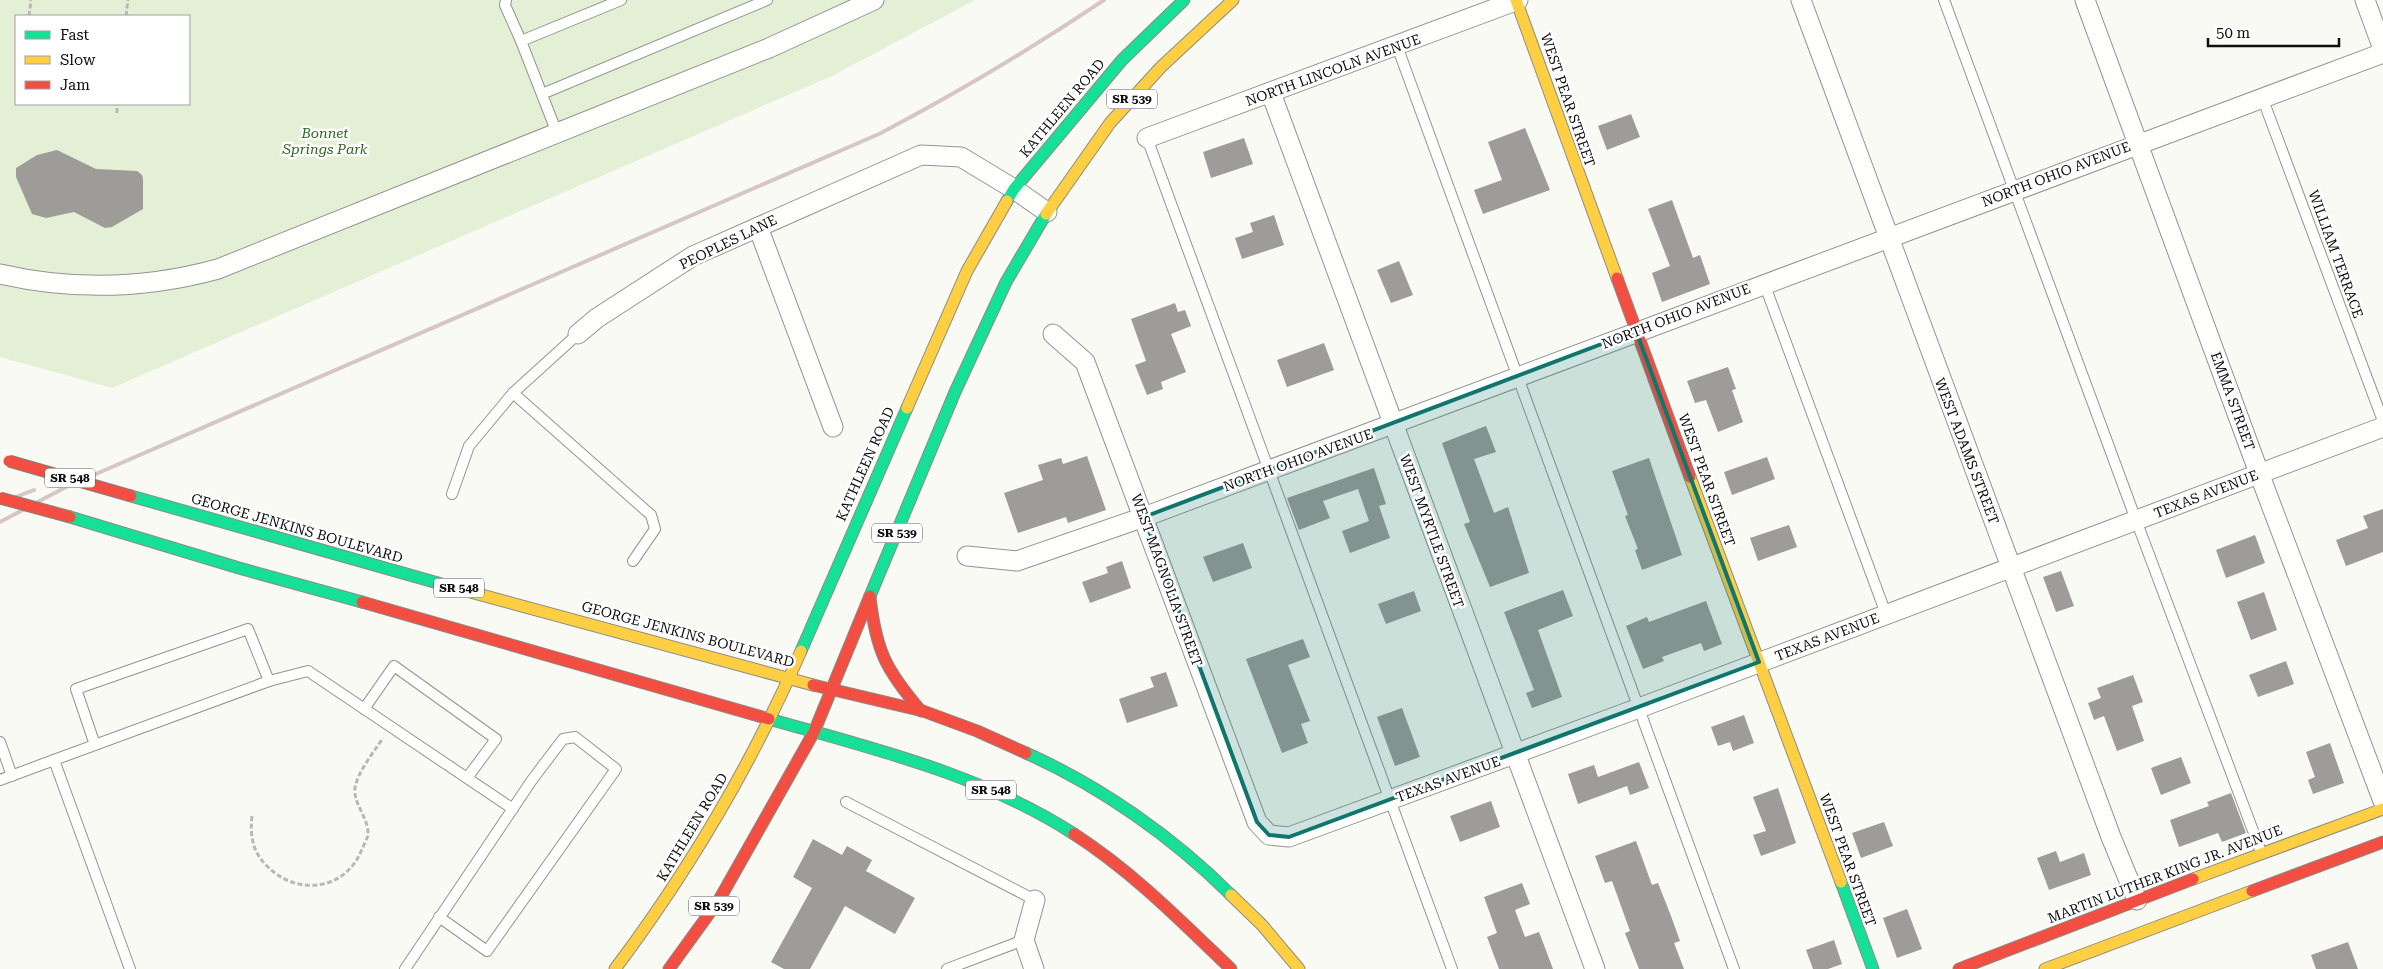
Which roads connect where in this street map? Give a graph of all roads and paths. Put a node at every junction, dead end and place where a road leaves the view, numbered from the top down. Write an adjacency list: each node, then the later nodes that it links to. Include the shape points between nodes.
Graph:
1 (31, 0): 14 (path)
2 (128, 0): 15 (path)
3 (506, 0): 16 (lane, via 505,6)
4 (621, 0): 16 (lane)
5 (767, 0): 20 (lane)
6 (874, 0): 24 (street, via 769,48)
7 (1184, 0): 27 (main road, KATHLEEN ROAD / SR 539, via 1122,60)
8 (1233, 0): 29 (main road, SR 539, via 1161,67 1110,123)
9 (1517, 0): 17 (street, NORTH LINCOLN AVENUE); 34 (main road, WEST PEAR STREET)
10 (1801, 0): 31 (street, WEST ADAMS STREET)
11 (1944, 0): 28 (lane)
12 (2085, 0): 26 (street, EMMA STREET)
13 (2365, 0): 18 (street)
14 (29, 15)
15 (126, 15)
16 (521, 41): 20 (lane)
17 (1397, 46): 19 (street, NORTH LINCOLN AVENUE); 37 (lane)
18 (2383, 51): 21 (street, NORTH OHIO AVENUE)
19 (1270, 93): 25 (street, NORTH LINCOLN AVENUE); 40 (street, WEST MYRTLE STREET)
20 (542, 94): 24 (lane)
21 (2262, 97): 26 (street, NORTH OHIO AVENUE); 39 (lane, WILLIAM TERRACE)
22 (118, 105): 23 (path)
23 (116, 113)
24 (557, 134): 32 (street, via 245,260 180,280 81,286)
25 (1148, 138): 44 (lane)
26 (2138, 143): 28 (street, NORTH OHIO AVENUE); 45 (street, EMMA STREET)
27 (1014, 188): 29 (street, PEOPLES LANE); 30 (street, PEOPLES LANE, via 961,157 921,155); 56 (main road, KATHLEEN ROAD / SR 539, via 967,271)
28 (2014, 190): 31 (street, NORTH OHIO AVENUE); 49 (lane)
29 (1047, 212): 53 (main road, SR 539, via 1006,282 955,392)
30 (758, 227): 35 (street, PEOPLES LANE, via 693,256 597,318); 41 (street)
31 (1888, 237): 33 (street, NORTH OHIO AVENUE); 52 (street, WEST ADAMS STREET)
32 (0, 274)
33 (1764, 283): 34 (street, NORTH OHIO AVENUE); 54 (lane)
34 (1636, 331): 37 (street, NORTH OHIO AVENUE); 55 (main road, WEST PEAR STREET)
35 (578, 334): 38 (lane, PEOPLES LANE)
36 (1053, 334): 48 (street, WEST MAGNOLIA STREET, via 1085,362)
37 (1517, 377): 40 (street, NORTH OHIO AVENUE); 59 (lane)
38 (514, 394): 46 (lane, PEOPLES LANE, via 469,446); 51 (lane, via 651,515 655,529)
39 (2383, 422)
40 (1392, 424): 44 (street, NORTH OHIO AVENUE); 67 (street, WEST MYRTLE STREET)
41 (833, 427)
42 (2383, 427): 45 (street, TEXAS AVENUE)
43 (5, 459): 56 (main road, GEORGE JENKINS BOULEVARD / SR 548, bridge, via 285,541)
44 (1269, 471): 48 (street, NORTH OHIO AVENUE); 72 (lane)
45 (2259, 473): 49 (street, TEXAS AVENUE); 73 (street, EMMA STREET)
46 (452, 494)
47 (0, 498): 62 (main road, SR 548, bridge)
48 (1144, 517): 50 (street, NORTH OHIO AVENUE, via 1017,561); 78 (street, WEST MAGNOLIA STREET, via 1257,822)
49 (2136, 520): 52 (street, TEXAS AVENUE); 80 (lane)
50 (966, 556)
51 (633, 561)
52 (2011, 568): 54 (street, TEXAS AVENUE); 82 (street, WEST ADAMS STREET)
53 (870, 597): 58 (main road, SR 539); 61 (main road, via 874,632 883,662 896,683)
54 (1886, 614): 55 (street, TEXAS AVENUE)
55 (1759, 662): 59 (street, TEXAS AVENUE); 96 (main road, WEST PEAR STREET)
56 (788, 677): 58 (main road, GEORGE JENKINS BOULEVARD / SR 548); 62 (main road, KATHLEEN ROAD / SR 539)
57 (268, 681): 60 (lane, via 308,671); 66 (lane); 66 (lane, via 248,629 76,689)
58 (830, 690): 61 (main road, GEORGE JENKINS BOULEVARD / SR 548); 64 (main road, SR 539)
59 (1639, 708): 67 (street, TEXAS AVENUE); 95 (lane)
60 (364, 709): 63 (lane); 70 (lane, via 394,666 496,739)
61 (921, 711): 92 (main road, GEORGE JENKINS BOULEVARD / SR 548, via 1023,751 1139,819 1197,864 1243,906)
62 (771, 719): 64 (main road, SR 548); 87 (main road, KATHLEEN ROAD / SR 539, via 703,844)
63 (390, 726): 70 (lane); 77 (path, via 355,788 368,835 352,868 333,882 314,887 272,872 258,858 250,835)
64 (814, 732): 88 (main road, SR 539, via 719,900); 91 (main road, SR 548, via 931,766 1054,821 1108,856)
65 (0, 742): 69 (lane)
66 (95, 745): 68 (lane)
67 (1515, 754): 72 (street, TEXAS AVENUE); 94 (street, WEST MYRTLE STREET)
68 (54, 760): 69 (lane); 86 (lane)
69 (12, 776): 71 (lane)
70 (467, 778): 75 (lane)
71 (0, 780)
72 (1390, 800): 78 (street, TEXAS AVENUE, via 1289,837); 93 (lane)
73 (2383, 801)
74 (846, 802): 81 (lane)
75 (513, 809): 83 (lane); 83 (lane, via 563,739 575,737 616,769 487,951)
76 (2383, 809): 80 (main road, MARTIN LUTHER KING JR. AVENUE)
77 (252, 816)
78 (1269, 835)
79 (2383, 842): 98 (main road)
80 (2262, 852): 82 (main road, MARTIN LUTHER KING JR. AVENUE)
81 (1035, 900): 84 (street)
82 (2137, 900): 97 (main road, MARTIN LUTHER KING JR. AVENUE)
83 (439, 917): 85 (lane)
84 (1024, 940): 89 (lane); 90 (street)
85 (408, 968)
86 (130, 969)
87 (615, 969)
88 (669, 969)
89 (948, 969)
90 (1034, 969)
91 (1231, 969)
92 (1299, 969)
93 (1452, 969)
94 (1595, 969)
95 (1734, 969)
96 (1872, 969)
97 (1959, 969)
98 (2045, 969)

